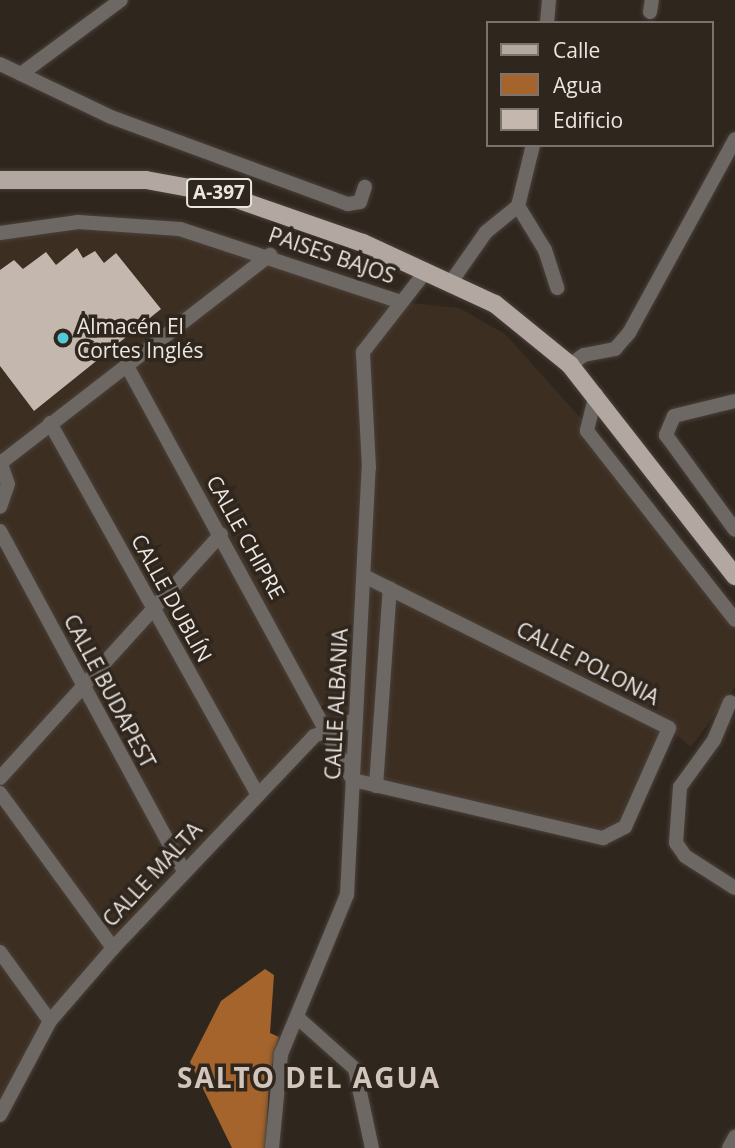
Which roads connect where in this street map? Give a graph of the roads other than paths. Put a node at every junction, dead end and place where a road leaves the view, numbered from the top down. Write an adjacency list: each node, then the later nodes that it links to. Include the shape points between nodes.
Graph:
1 (121, 0): 5 (street)
2 (549, 0): 3 (street)
3 (547, 21)
4 (0, 64): 5 (street)
5 (21, 74): 9 (street, via 111,117 348,204 363,199)
6 (735, 139): 17 (street, via 629,333 615,349 584,355)
7 (533, 147): 10 (street)
8 (0, 180): 13 (main road, A-397, via 111,178 193,187 302,219)
9 (365, 187)
10 (518, 206): 14 (street, via 486,232); 15 (street, via 545,250)
11 (0, 233): 12 (street, PAISES BAJOS, via 78,222 145,224)
12 (270, 255): 16 (street, PAISES BAJOS); 18 (street)
13 (426, 271): 14 (main road, A-397); 16 (street, CALLE ALBANIA)
14 (451, 282): 17 (main road, A-397, via 514,315)
15 (557, 288)
16 (401, 302): 27 (street, CALLE ALBANIA, via 363,352 369,433)
17 (570, 365): 19 (main road, A-397)
18 (127, 366): 21 (street); 26 (street, CALLE CHIPRE)
19 (596, 394): 28 (main road, A-397); 31 (street, via 587,431)
20 (735, 401): 24 (street, via 674,416 666,435)
21 (50, 424): 22 (street); 30 (street, CALLE DUBLÍN)
22 (1, 462): 23 (street, via 8,484)
23 (0, 507)
24 (735, 530)
25 (0, 531): 32 (street, CALLE BUDAPEST)
26 (221, 534): 30 (street); 35 (street, CALLE CHIPRE)
27 (364, 576): 29 (street, CALLE POLONIA); 34 (street, CALLE ALBANIA)
28 (735, 576)
29 (390, 588): 38 (street); 38 (street, CALLE POLONIA, via 669,728 616,835)
30 (153, 608): 32 (street); 40 (street, CALLE DUBLÍN)
31 (735, 620)
32 (84, 688): 36 (street); 41 (street, CALLE BUDAPEST)
33 (730, 702): 42 (street, via 713,740 680,787 676,843 685,856)
34 (356, 719): 35 (street); 37 (street, CALLE ALBANIA)
35 (326, 729): 37 (street); 40 (street, CALLE MALTA)
36 (0, 778)
37 (352, 780): 38 (street, CALLE POLONIA); 45 (street, CALLE ALBANIA, via 347,895)
38 (376, 786)
39 (0, 793): 43 (street)
40 (257, 794): 41 (street, CALLE MALTA)
41 (184, 871): 43 (street, CALLE MALTA)
42 (735, 888)
43 (113, 948): 46 (street, CALLE MALTA)
44 (0, 952): 46 (street)
45 (298, 1018): 49 (street, CALLE ALBANIA, via 275,1085); 50 (street, via 355,1069)
46 (51, 1021): 47 (street, CALLE MALTA)
47 (2, 1108)
48 (735, 1137): 51 (street)
49 (272, 1148)
50 (372, 1148)
51 (729, 1148)

